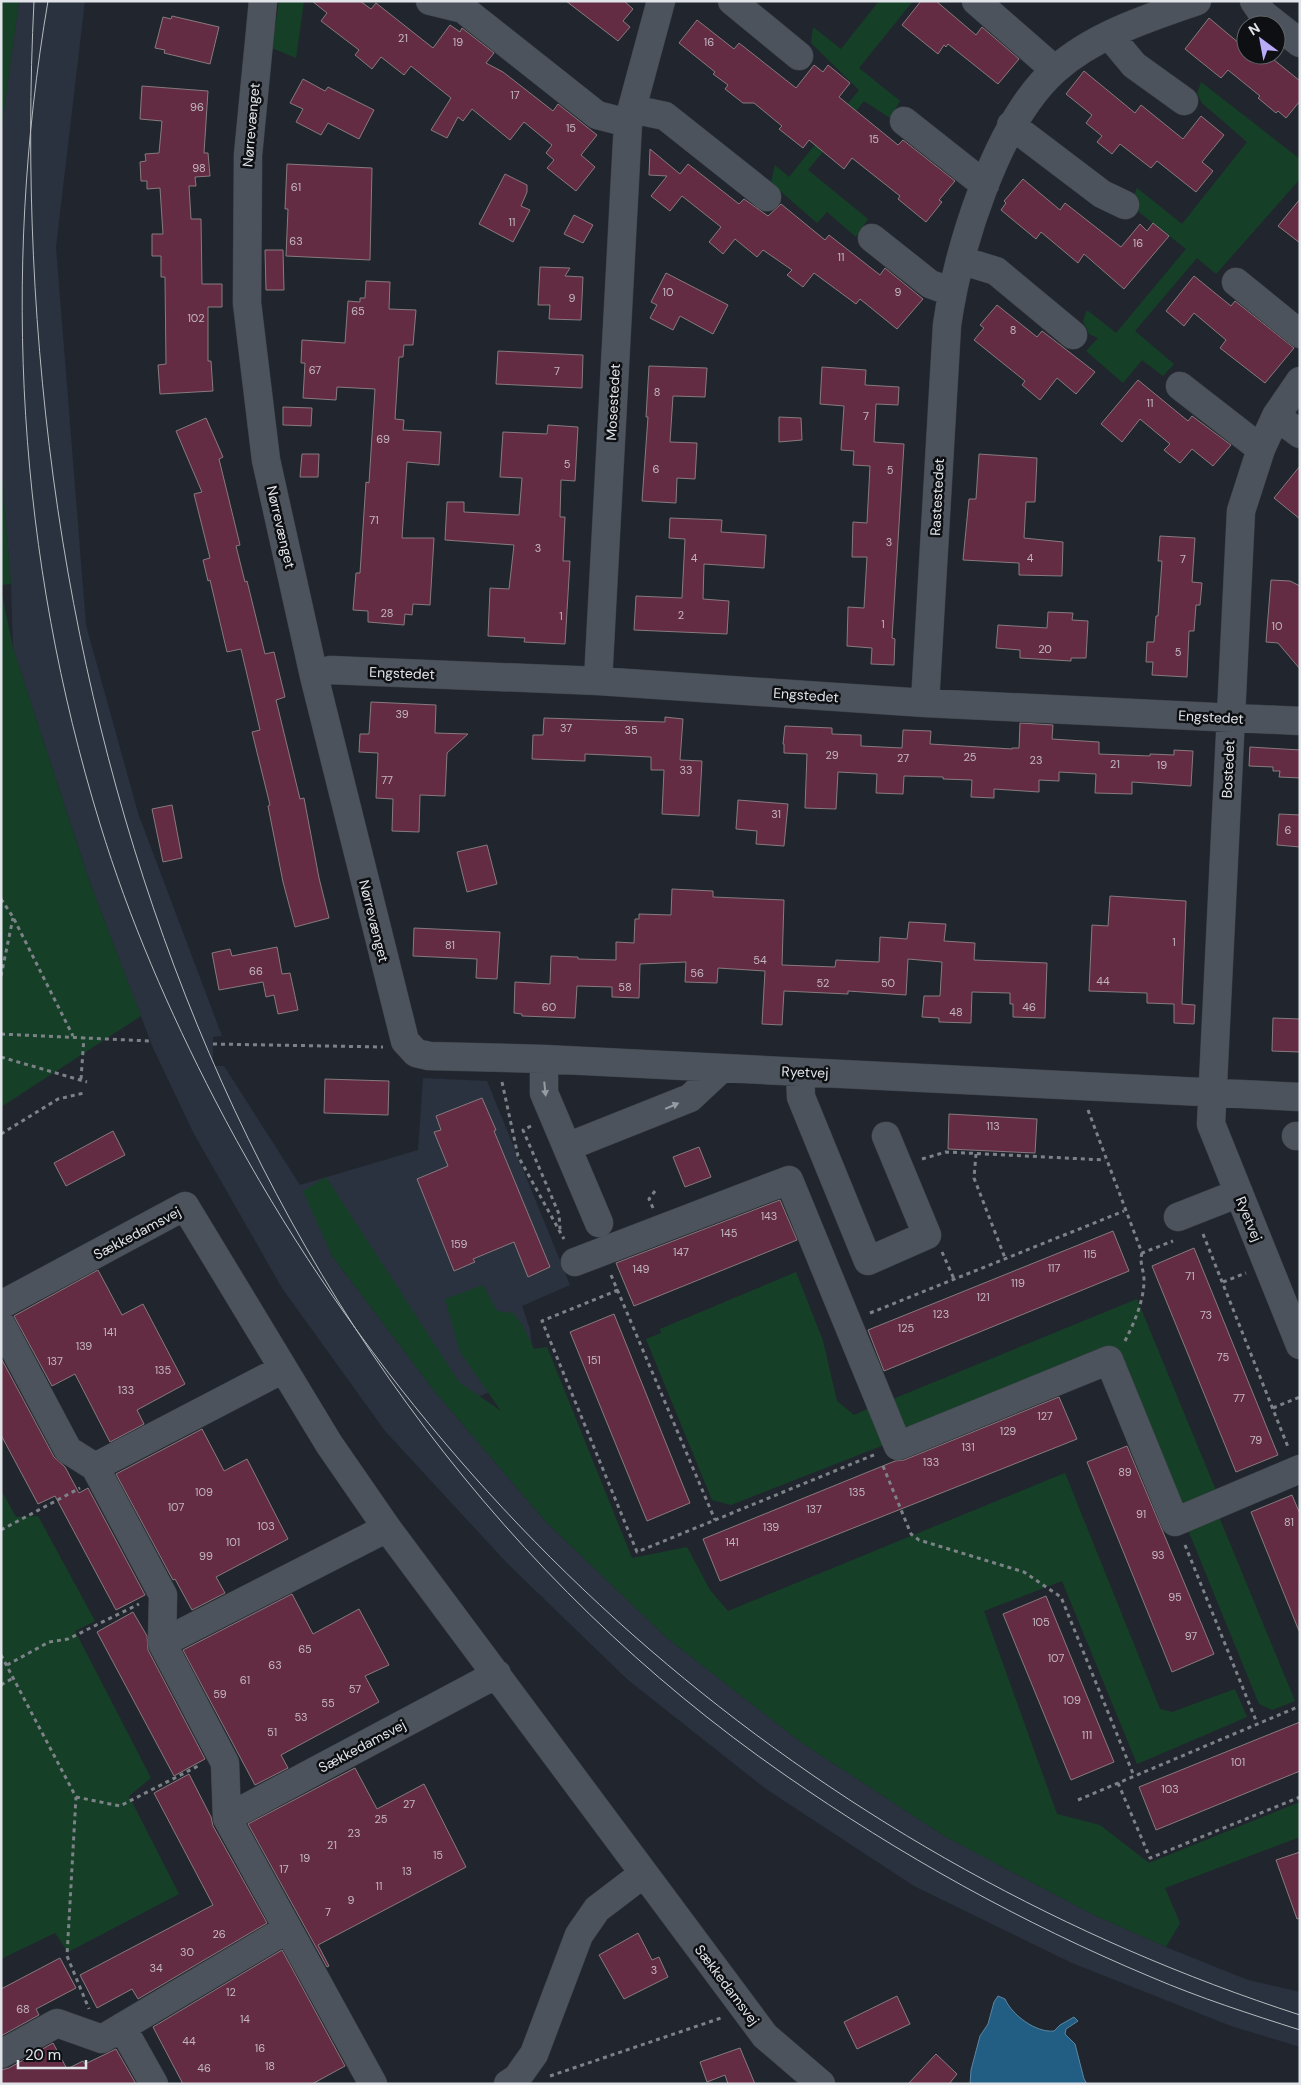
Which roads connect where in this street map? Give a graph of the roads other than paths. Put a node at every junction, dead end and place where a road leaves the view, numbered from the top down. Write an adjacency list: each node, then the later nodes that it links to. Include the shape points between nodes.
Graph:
1 (263, 1): 31 (street, Nørrevænget, via 248,154 247,304 266,460)
2 (430, 1): 14 (street, via 463,9 597,115)
3 (732, 1): 11 (street)
4 (976, 1): 12 (street)
5 (1197, 1): 8 (street, Rastestedet)
6 (1254, 1): 10 (street, via 1263,14)
7 (659, 2): 14 (street, Mosestedet)
8 (1158, 8): 9 (street, Rastestedet)
9 (1109, 35): 12 (street, Rastestedet); 13 (street, via 1134,65)
10 (1300, 43)
11 (798, 56)
12 (1055, 70): 16 (street, Rastestedet, via 1030,96)
13 (1184, 101)
14 (630, 116): 18 (street, via 665,116); 32 (street, Mosestedet)
15 (904, 121): 17 (street)
16 (1011, 125): 17 (street, Rastestedet); 19 (street, via 1102,194)
17 (985, 185): 21 (street, Rastestedet)
18 (767, 197)
19 (1125, 205)
20 (872, 238): 23 (street, via 930,284)
21 (960, 260): 23 (street, Rastestedet); 25 (street, via 996,271)
22 (1236, 282): 24 (street)
23 (952, 292): 33 (street, Rastestedet)
24 (1300, 334)
25 (1074, 335)
26 (1300, 381): 28 (street, Bostedet)
27 (1180, 386): 30 (street)
28 (1276, 416): 29 (street); 30 (street, Bostedet)
29 (1300, 434)
30 (1261, 449): 34 (street, Bostedet, via 1241,511)
31 (314, 676): 32 (street, Engstedet, via 330,670); 36 (street, Nørrevænget)
32 (598, 681): 33 (street, Engstedet)
33 (925, 703): 34 (street, Engstedet)
34 (1230, 718): 35 (street, Engstedet); 40 (street, Bostedet)
35 (1300, 721)
36 (405, 1041): 37 (street, Ryetvej, via 416,1053 429,1056)
37 (544, 1060): 38 (street, Ryetvej); 43 (street, one-way to 43, via 544,1093)
38 (722, 1068): 39 (street, Ryetvej); 43 (street, one-way to 38, via 690,1098)
39 (800, 1072): 40 (street, Ryetvej); 47 (street, via 801,1097)
40 (1211, 1091): 41 (street, Ryetvej); 44 (street, Ryetvej, via 1211,1124)
41 (1300, 1097)
42 (886, 1136): 47 (street, via 927,1235)
43 (567, 1147): 45 (street)
44 (1228, 1197): 46 (street); 52 (street, Ryetvej)
45 (599, 1223)
46 (1177, 1228)
47 (868, 1261): 49 (street)
48 (575, 1262): 49 (street, via 789,1180)
49 (830, 1278): 54 (street, via 888,1450 1109,1360 1175,1522)
50 (1, 1305): 53 (street, Sækkedamsvej, via 185,1206)
51 (1, 1324): 55 (street, via 68,1450)
52 (1300, 1345)
53 (283, 1369): 55 (street); 56 (street, Sækkedamsvej, via 328,1444)
54 (1299, 1469)
55 (98, 1472): 57 (street, via 163,1595)
56 (388, 1528): 57 (street); 58 (street, Sækkedamsvej)
57 (162, 1644): 59 (street, via 224,1763)
58 (497, 1674): 59 (street, Sækkedamsvej); 60 (street, Sækkedamsvej)
59 (227, 1818): 61 (street)
60 (643, 1874): 66 (street, via 597,1909 579,1935 534,2054 517,2078); 67 (street, Sækkedamsvej, via 765,2036)
61 (287, 1929): 62 (street); 65 (street)
62 (112, 2033): 63 (street, via 57,2023); 64 (street)
63 (1, 2054)
64 (154, 2084)
65 (373, 2084)
66 (508, 2084)
67 (821, 2084)

